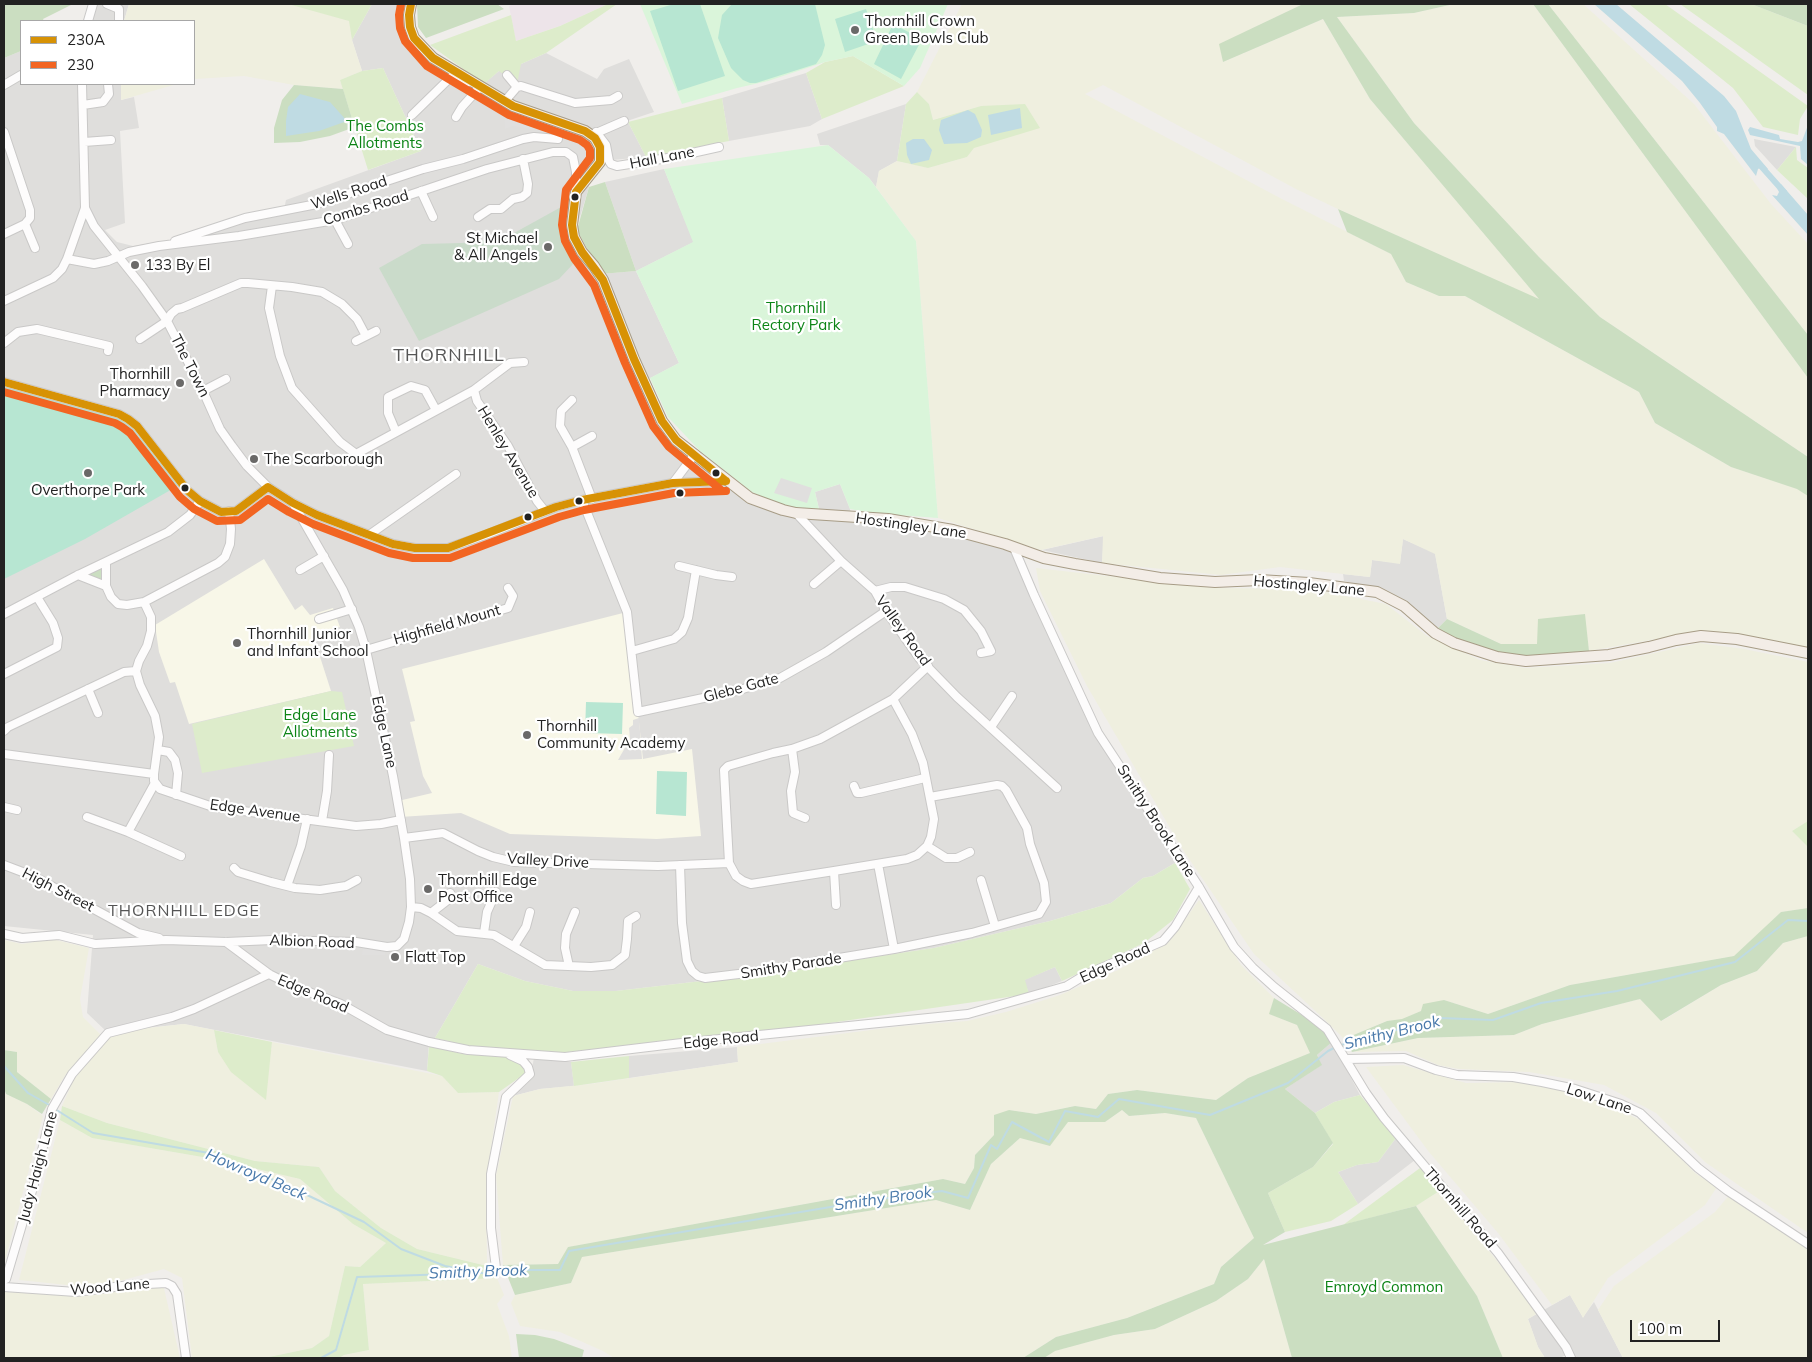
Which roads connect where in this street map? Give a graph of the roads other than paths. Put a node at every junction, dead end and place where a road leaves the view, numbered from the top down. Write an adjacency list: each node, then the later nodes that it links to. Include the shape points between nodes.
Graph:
1 (94, 4): 4 (street)
2 (107, 4): 5 (street, via 119,9)
3 (411, 4): 8 (main road, via 410,27 414,38 433,58)
4 (88, 20)
5 (119, 20)
6 (507, 75): 12 (street)
7 (20, 77): 9 (street)
8 (476, 84): 14 (main road); 16 (street, via 464,83 452,76); 17 (street)
9 (4, 85)
10 (82, 85): 15 (street)
11 (108, 85): 15 (street, via 109,94 103,102)
12 (517, 87): 13 (street, via 576,103 611,100); 14 (street)
13 (618, 96)
14 (505, 101): 20 (main road)
15 (84, 105): 23 (street)
16 (412, 115)
17 (456, 117)
18 (624, 121): 20 (street)
19 (4, 132): 32 (street, via 30,210 30,218)
20 (594, 133): 24 (street, Hall Lane, via 606,145 611,164 617,166); 27 (main road, via 600,147 600,162)
21 (558, 139): 35 (street, Wells Road, via 539,134 317,204 245,218)
22 (111, 140): 23 (street)
23 (84, 142): 28 (street)
24 (719, 147)
25 (523, 159): 26 (street, Combs Road); 27 (street, Combs Road, via 553,152 571,154 576,172); 30 (street, via 527,193 501,209 490,210)
26 (420, 191): 29 (street); 31 (street, Combs Road)
27 (576, 192): 58 (main road, Hostingley Lane, via 572,225 574,237 603,280 662,421 676,440)
28 (84, 208): 37 (street, The Town, via 94,226); 38 (street)
29 (433, 217)
30 (478, 217)
31 (335, 220): 34 (street); 35 (street, Combs Road)
32 (25, 224): 33 (street); 36 (street)
33 (4, 234)
34 (348, 244)
35 (159, 246): 37 (street, Combs Road)
36 (35, 248)
37 (119, 256): 38 (street, Combs Road, via 94,264); 41 (street, The Town)
38 (67, 259): 40 (street, via 53,278)
39 (272, 286): 41 (street, via 241,283 177,309); 43 (street, via 322,292 342,304 358,320); 55 (street, Henley Avenue, via 268,308 280,356 292,388 312,412 356,454)
40 (4, 301)
41 (167, 321): 44 (street); 52 (street, The Town)
42 (376, 330): 43 (street)
43 (366, 336): 45 (street)
44 (140, 339)
45 (356, 341)
46 (4, 343): 47 (street, via 18,332 36,329 109,346)
47 (108, 351)
48 (524, 362): 51 (street, Henley Avenue, via 510,363)
49 (226, 379): 52 (street)
50 (4, 382): 65 (street, via 128,419 137,426 181,484)
51 (474, 390): 54 (street, Henley Avenue); 68 (street, Henley Avenue, via 477,401 508,446)
52 (203, 391): 62 (street, The Town, via 220,429)
53 (572, 400): 57 (street, via 561,411 560,426)
54 (436, 410): 55 (street, Henley Avenue); 55 (street, via 425,390 411,386 388,396 388,413)
55 (396, 432)
56 (592, 436): 57 (street)
57 (572, 447): 63 (street)
58 (695, 454): 60 (street); 61 (main road, Hostingley Lane)
59 (456, 474): 72 (street)
60 (673, 483): 61 (street, The Town); 63 (street, The Town)
61 (729, 483): 69 (main road, Hostingley Lane, via 750,498)
62 (268, 487): 66 (street, The Town); 67 (street, via 241,508)
63 (592, 499): 64 (street, The Town)
64 (582, 500): 68 (street, The Town); 93 (street, via 627,612)
65 (200, 502): 67 (street, via 222,512); 76 (street, via 190,516 168,532)
66 (293, 503): 70 (street, The Town); 71 (street, Edge Lane)
67 (229, 511): 87 (street, via 230,544 225,557)
68 (545, 511): 72 (street, The Town, via 448,548 415,548 393,544)
69 (796, 512): 73 (main road, Hostingley Lane, via 888,520 953,530); 75 (street, Valley Road)
70 (317, 514): 71 (street); 72 (street, The Town)
71 (307, 528): 74 (street, Edge Lane)
72 (369, 534)
73 (1014, 548): 95 (main road, Hostingley Lane, via 1044,558 1160,578 1309,583 1377,592 1404,606 1435,633 1497,657 1526,660 1609,655 1701,636 1737,639); 137 (street, Smithy Brook Lane, via 1098,733)
74 (324, 556): 78 (street); 88 (street, Edge Lane)
75 (841, 561): 82 (street); 85 (street, Valley Road)
76 (106, 562): 80 (street); 83 (street)
77 (679, 566): 79 (street)
78 (300, 570)
79 (696, 570): 81 (street); 93 (street, via 688,618 682,632 674,638)
80 (78, 575): 83 (street); 86 (street)
81 (732, 576)
82 (814, 584)
83 (106, 586): 87 (street, via 118,604)
84 (508, 588): 92 (street, Highfield Mount, via 513,596 508,608)
85 (875, 591): 89 (street, Valley Road); 94 (street, via 905,587 944,599 964,610 981,631 991,651)
86 (37, 597): 90 (street); 98 (street, via 53,623 57,647)
87 (144, 602): 97 (street, via 151,617 151,631)
88 (352, 609): 91 (street); 92 (street, Edge Lane)
89 (886, 611): 93 (street, Glebe Gate, via 826,652 780,678 638,712); 96 (street, Valley Road)
90 (4, 614)
91 (319, 619)
92 (366, 650): 121 (street, Edge Lane)
93 (632, 651)
94 (981, 653)
95 (1808, 653)
96 (928, 666): 101 (street); 103 (street, Valley Road)
97 (136, 671): 99 (street, via 124,672); 106 (street, via 155,716)
98 (4, 674)
99 (88, 689): 102 (street); 104 (street)
100 (1005, 692): 103 (street, via 1015,697)
101 (893, 699): 105 (street, via 820,739); 110 (street, via 920,752)
102 (98, 712)
103 (990, 727): 113 (street, Valley Road)
104 (4, 731)
105 (792, 749): 119 (street, via 795,772 791,792 793,813); 128 (street, via 728,766 724,770)
106 (158, 750): 109 (street); 114 (street, via 168,752 175,760 178,773)
107 (4, 754): 109 (street)
108 (329, 754): 122 (street)
109 (154, 774): 111 (street)
110 (925, 778): 112 (street, via 864,793 857,793); 115 (street)
111 (155, 783): 114 (street, Edge Avenue, via 160,789); 123 (street)
112 (854, 786)
113 (1057, 788)
114 (176, 795): 120 (street, Edge Avenue, via 213,807)
115 (930, 797): 125 (street, via 934,819); 146 (street, Smithy Parade, via 1002,786 1027,828 1044,883 1046,902 1039,914)
116 (4, 807): 117 (street)
117 (17, 810)
118 (87, 817): 123 (street)
119 (805, 818)
120 (307, 819): 122 (street, Edge Avenue); 136 (street)
121 (401, 820): 122 (street, Edge Avenue, via 356,826); 124 (street, Edge Lane)
122 (322, 821)
123 (128, 832): 127 (street)
124 (404, 838): 131 (street, Valley Drive, via 443,833 478,851 514,862); 141 (street, Edge Lane)
125 (927, 846): 126 (street, via 946,858); 129 (street, via 907,859)
126 (970, 852)
127 (181, 856)
128 (728, 863): 131 (street, Valley Drive); 133 (street, via 736,876 751,884)
129 (878, 864): 133 (street); 153 (street)
130 (4, 865): 149 (street, High Street, via 33,876 138,933)
131 (680, 866): 153 (street, Smithy Parade, via 687,961 698,976 747,973)
132 (234, 868): 136 (street, via 238,872)
133 (834, 872): 140 (street)
134 (357, 880): 136 (street, via 346,886 320,890)
135 (981, 880): 146 (street)
136 (287, 886)
137 (1199, 887): 156 (street, Edge Road, via 1163,941 1067,986 968,1014 565,1057); 157 (street, Smithy Brook Lane, via 1234,947 1274,987 1323,1025)
138 (496, 892): 147 (street, via 487,912)
139 (450, 893): 144 (street, via 449,899)
140 (836, 906)
141 (411, 907): 144 (street); 151 (street, Edge Lane, via 407,932)
142 (530, 912): 152 (street, via 526,927)
143 (576, 912): 154 (street, via 566,934)
144 (431, 913): 147 (street, via 456,931)
145 (636, 916): 154 (street, via 624,918 625,955 612,965)
146 (995, 926): 153 (street, Smithy Parade)
147 (484, 933): 152 (street)
148 (4, 934): 149 (street, via 22,938 59,934 95,944)
149 (166, 940): 150 (street, Albion Road)
150 (226, 942): 151 (street, Albion Road, via 281,940); 155 (street, Edge Road)
151 (397, 946)
152 (514, 946): 154 (street, via 545,965)
153 (894, 949)
154 (569, 966)
155 (269, 974): 156 (street, Edge Road, via 341,1004 387,1030 468,1050); 160 (street, Judy Haigh Lane, via 194,1009 108,1033 72,1074 52,1109)
156 (506, 1053): 159 (street, via 523,1061 530,1074 506,1097 491,1174 491,1228)
157 (1346, 1059): 158 (street, Low Lane, via 1404,1058 1457,1075 1513,1077 1542,1082 1621,1104 1640,1113 1698,1168 1728,1191); 162 (street, Thornhill Road, via 1384,1118 1498,1253)
158 (1808, 1244)
159 (496, 1268)
160 (6, 1283): 161 (street, Wood Lane, via 76,1292 166,1283 176,1294)
161 (186, 1358)
162 (1571, 1358)

